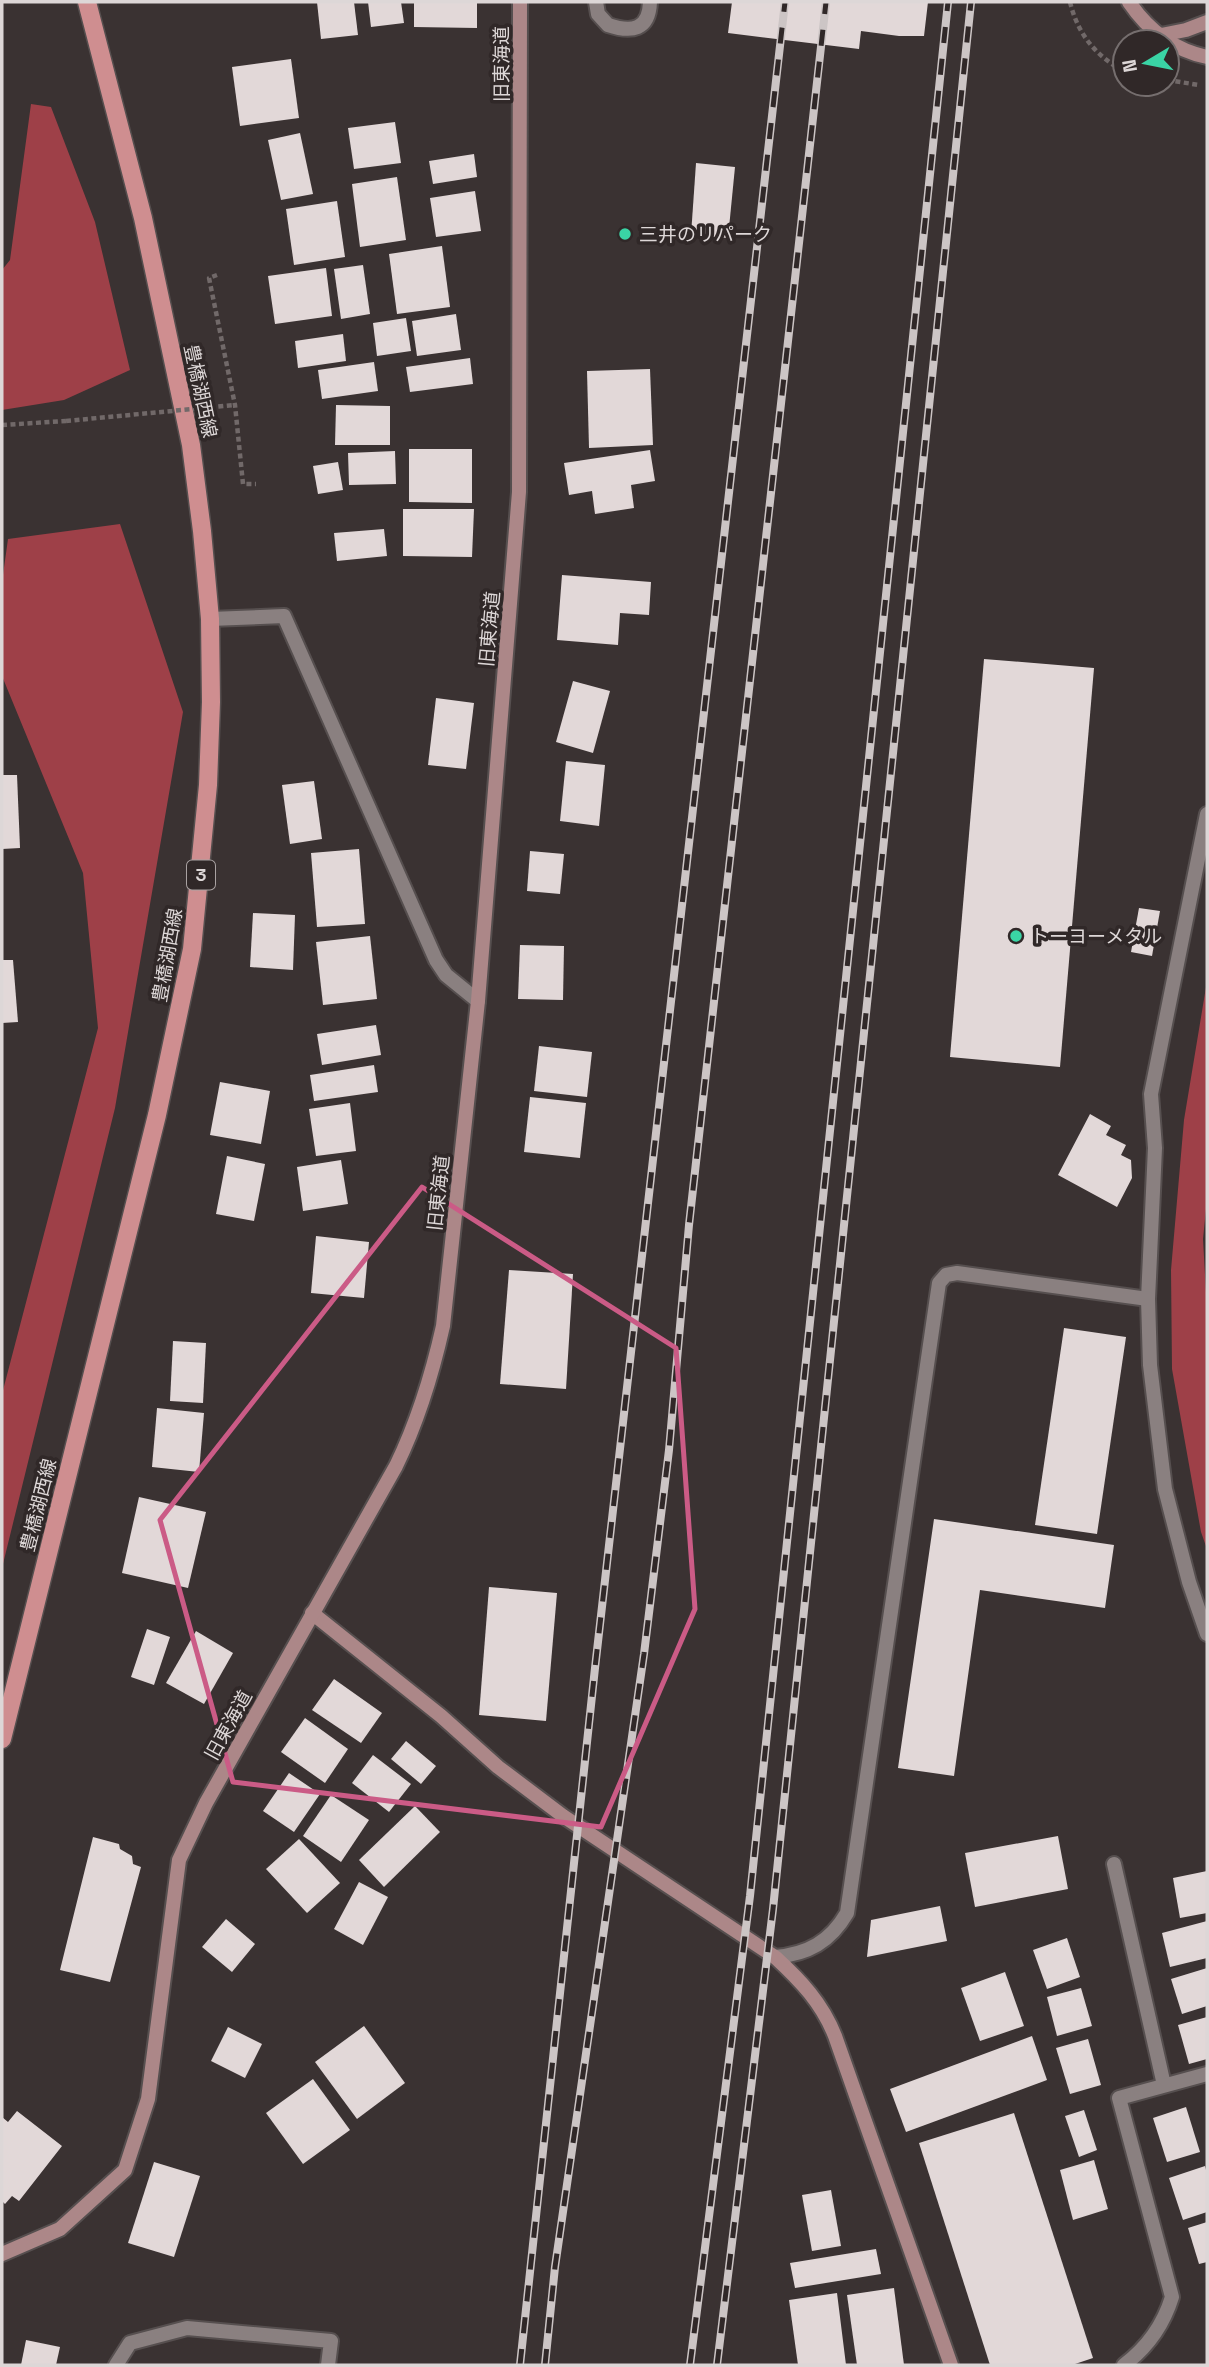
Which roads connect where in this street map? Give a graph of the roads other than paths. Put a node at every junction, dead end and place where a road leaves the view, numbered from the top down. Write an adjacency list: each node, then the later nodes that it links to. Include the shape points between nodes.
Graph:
1 (87, 2): 11 (main road, 豊橋湖西線 / 3, via 143,218 191,445)
2 (520, 2): 13 (street, 旧東海道, via 519,492)
3 (596, 2): 4 (street, via 598,14 608,25 633,27 648,20)
4 (650, 2)
5 (1129, 2): 7 (street)
6 (1207, 22): 8 (street)
7 (1153, 28)
8 (1181, 31)
9 (1181, 49): 10 (street)
10 (1207, 57)
11 (210, 619): 13 (street, via 284,616 436,960 446,975); 17 (main road, 豊橋湖西線 / 3, via 208,785 192,949 157,1115)
12 (1207, 814): 14 (street, via 1151,1094 1155,1148)
13 (478, 1001): 15 (street, 旧東海道, via 443,1326 435,1362 396,1466)
14 (1148, 1299): 16 (street, via 1150,1365 1165,1489); 19 (street, via 957,1273 946,1275 939,1283 847,1913 818,1946)
15 (312, 1613): 19 (street, via 552,1808); 22 (street, 旧東海道, via 179,1860 148,2099 125,2170 60,2229)
16 (1207, 1634)
17 (2, 1739)
18 (1114, 1864): 21 (street)
19 (775, 1957): 25 (street, via 804,1984 830,2022)
20 (1207, 2074): 21 (street)
21 (1164, 2085): 26 (street, via 1119,2098 1172,2297 1150,2342)
22 (2, 2254)
23 (116, 2365): 24 (street, via 130,2343 187,2328 331,2341)
24 (328, 2365)
25 (951, 2365)
26 (1124, 2365)

